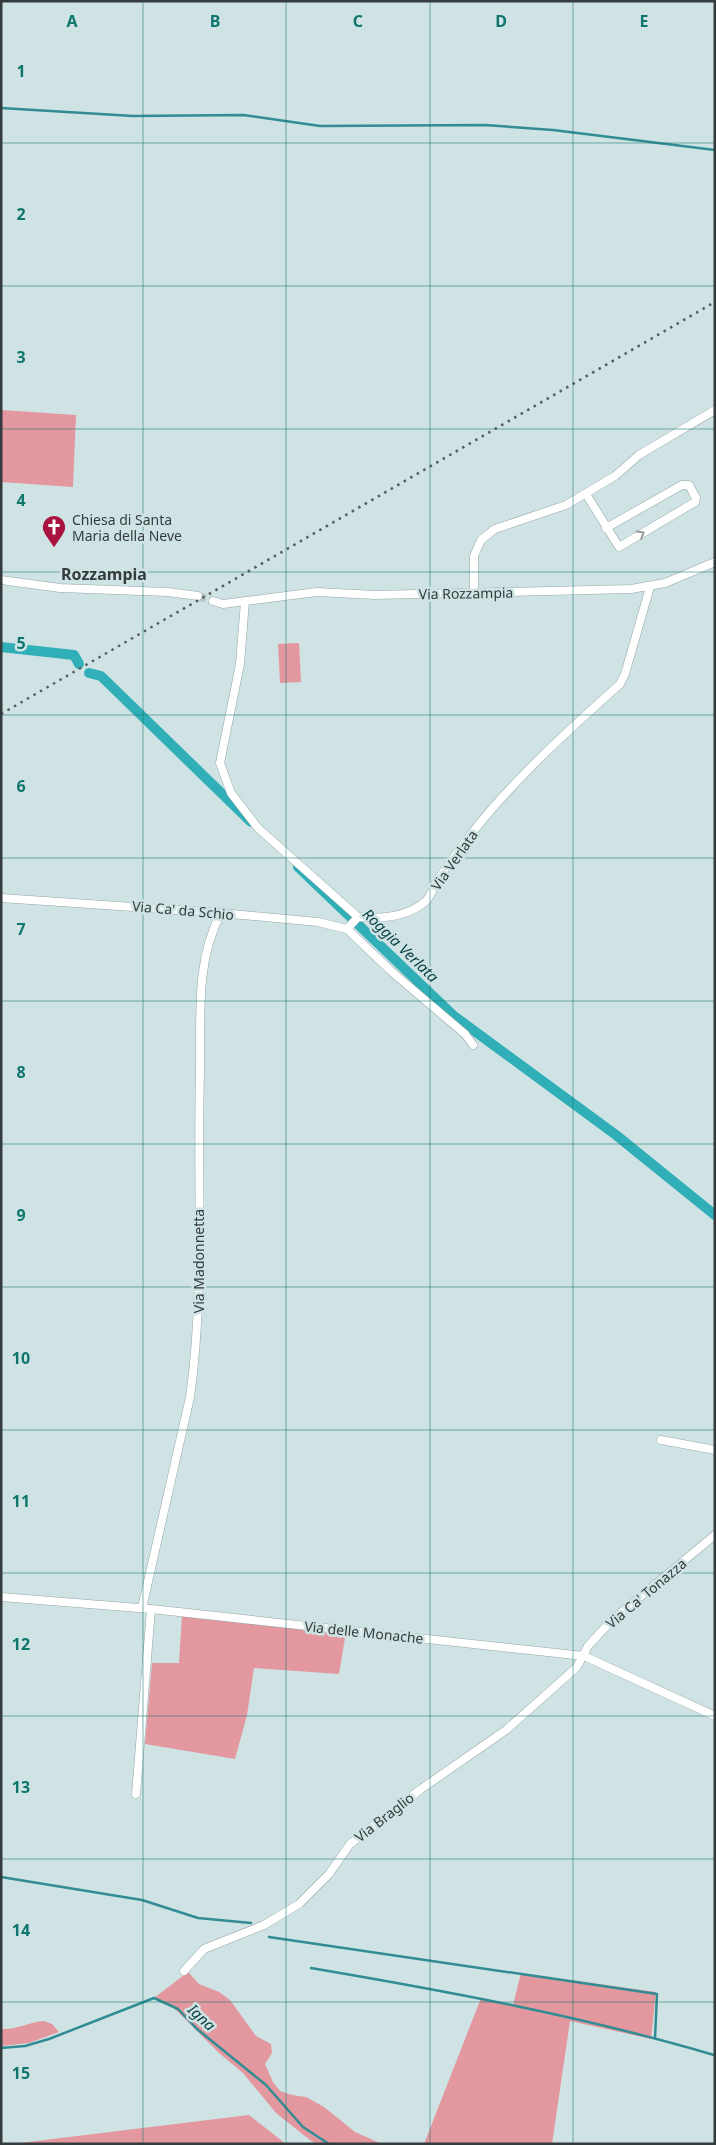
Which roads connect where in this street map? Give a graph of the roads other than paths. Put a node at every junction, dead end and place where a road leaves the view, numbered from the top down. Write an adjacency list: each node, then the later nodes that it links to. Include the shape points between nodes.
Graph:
1 (715, 410): 2 (street, via 639,455)
2 (586, 494): 3 (street); 7 (street, via 566,505 495,529 481,540 474,556)
3 (606, 528): 3 (street, one-way to 3, via 619,548 695,502 696,498 689,485 682,485)
4 (715, 562): 6 (street, Via Rozzampia)
5 (1, 580): 8 (street, via 60,588)
6 (650, 587): 7 (street, Via Rozzampia); 13 (street, Via Verlata, via 620,684 508,790 442,873 427,900 395,916)
7 (474, 592): 10 (street, Via Rozzampia, via 348,595 317,592)
8 (198, 596)
9 (213, 601): 10 (street, Via Rozzampia, via 223,604)
10 (245, 601): 13 (street, via 240,664 220,763 231,793 258,828)
11 (1, 898): 12 (street, Via Ca' da Schio)
12 (221, 912): 13 (street, Via Ca' da Schio, via 318,922); 19 (street, Via Madonnetta, via 211,931 202,973 199,1297 194,1370)
13 (353, 922): 14 (street, via 392,972 465,1034)
14 (473, 1045)
15 (662, 1440): 16 (street)
16 (715, 1450)
17 (715, 1536): 21 (street, Via Ca' Tonazza, via 612,1620 588,1646)
18 (1, 1597): 19 (street, Via delle Monache)
19 (142, 1608): 20 (street, Via delle Monache)
20 (151, 1609): 21 (street, Via delle Monache); 23 (street)
21 (584, 1656): 22 (street, Via delle Monache); 24 (street, Via Braglio, via 571,1672 506,1730 399,1804 350,1844 329,1874 299,1904 264,1925 204,1950)
22 (715, 1716)
23 (136, 1794)
24 (184, 1971)

